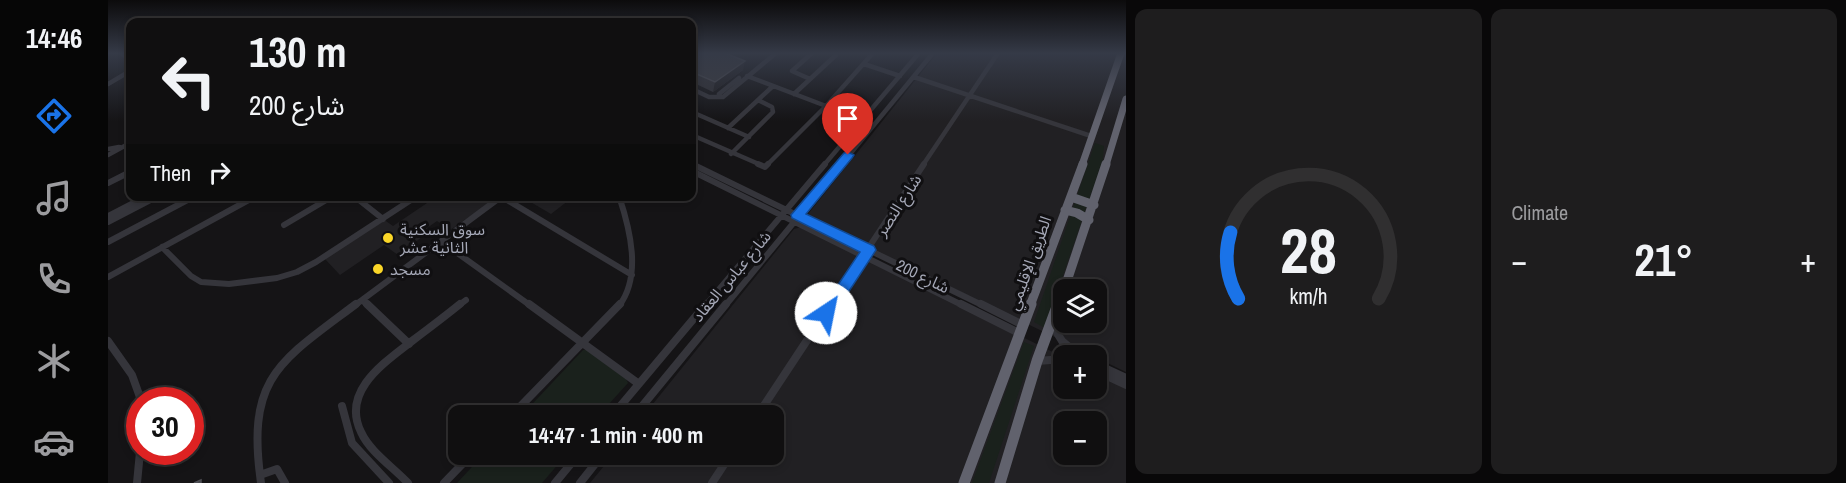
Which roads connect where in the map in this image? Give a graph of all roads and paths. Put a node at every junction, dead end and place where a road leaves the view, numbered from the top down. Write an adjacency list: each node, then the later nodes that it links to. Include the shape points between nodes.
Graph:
1 (122, 76): 11 (street)
2 (746, 76): 12 (street); 13 (street, via 723,97 709,97)
3 (802, 76): 10 (street)
4 (813, 76): 10 (street)
5 (854, 76): 20 (street)
6 (900, 76): 15 (street, شارع عباس العقاد)
7 (983, 76): 16 (street, شارع النصر)
8 (1113, 76): 23 (highway, الطريق الإقليمي)
9 (914, 77): 16 (street); 17 (street, شارع عباس العقاد)
10 (810, 79): 14 (street)
11 (108, 84)
12 (773, 86): 14 (street); 19 (street)
13 (696, 90)
14 (794, 94): 20 (street)
15 (885, 95): 17 (street); 48 (street, شارع عباس العقاد)
16 (970, 95): 23 (street); 60 (street, شارع النصر)
17 (896, 99): 50 (street, شارع عباس العقاد)
18 (1126, 99): 46 (highway)
19 (758, 100): 22 (street); 25 (street, via 772,107 773,112)
20 (826, 106): 30 (street, via 766,167)
21 (696, 114): 22 (street)
22 (728, 128): 25 (street)
23 (1091, 136): 35 (highway, الطريق الإقليمي)
24 (696, 137): 30 (street)
25 (749, 137): 30 (street)
26 (126, 145): 28 (street)
27 (126, 146): 29 (street)
28 (108, 149)
29 (108, 154)
30 (731, 154)
31 (696, 166): 48 (street, شارع 200)
32 (696, 173): 48 (street, شارع 200)
33 (126, 174): 34 (street)
34 (108, 183)
35 (1071, 197): 46 (highway); 47 (highway, الطريق الإقليمي)
36 (137, 201): 49 (street)
37 (148, 201): 53 (street)
38 (186, 201): 56 (street)
39 (247, 201): 59 (street)
40 (325, 201): 54 (street)
41 (360, 201): 51 (street)
42 (410, 201): 51 (street)
43 (497, 201): 57 (street)
44 (509, 201): 61 (street)
45 (620, 201): 61 (street)
46 (1094, 205): 52 (highway)
47 (1065, 210): 52 (highway); 68 (highway, الطريق الإقليمي)
48 (784, 213): 50 (street, شارع 200); 55 (street, شارع عباس العقاد)
49 (108, 216)
50 (795, 218): 58 (street, شارع عباس العقاد); 60 (street, شارع 200)
51 (383, 219): 59 (street, via 306,268 264,281 201,282)
52 (1089, 220): 63 (highway)
53 (108, 222)
54 (284, 225)
55 (765, 236): 58 (street); 78 (street, شارع عباس العقاد)
56 (108, 242)
57 (442, 242): 64 (street); 70 (street)
58 (776, 242): 83 (street, شارع عباس العقاد)
59 (162, 247): 62 (street)
60 (867, 253): 68 (street, شارع 200); 84 (street, شارع النصر)
61 (632, 275): 70 (street, via 624,299)
62 (108, 277)
63 (1068, 279)
64 (362, 300): 71 (street); 93 (street, via 291,353 270,377 258,408)
65 (466, 300): 71 (street)
66 (1053, 319): 67 (highway)
67 (1051, 324): 72 (street); 74 (highway)
68 (1022, 329): 102 (highway, الطريق الإقليمي)
69 (108, 341): 80 (street)
70 (582, 343): 78 (street); 81 (street)
71 (409, 344): 86 (street, via 376,369 362,386 355,412)
72 (1067, 345)
73 (1053, 360): 74 (street)
74 (1037, 361): 103 (highway)
75 (1107, 369): 77 (street)
76 (1107, 376): 79 (street)
77 (1126, 378)
78 (639, 384): 82 (street, شارع عباس العقاد)
79 (1126, 385)
80 (136, 387)
81 (522, 405)
82 (621, 405)
83 (643, 405)
84 (764, 405)
85 (342, 406): 87 (street)
86 (362, 436): 87 (street); 97 (street)
87 (352, 443): 96 (street)
88 (139, 465): 94 (street)
89 (461, 465): 98 (street)
90 (570, 465): 99 (street)
91 (594, 465): 100 (street)
92 (724, 465): 101 (street)
93 (261, 479): 95 (street, via 277,469)
94 (137, 483)
95 (285, 483)
96 (389, 483)
97 (408, 483)
98 (444, 483)
99 (555, 483)
100 (580, 483)
101 (712, 483)
102 (964, 483)
103 (1000, 483)

